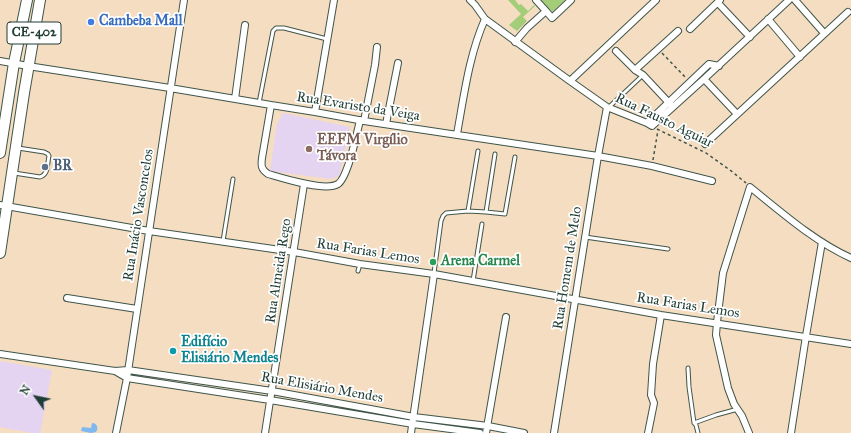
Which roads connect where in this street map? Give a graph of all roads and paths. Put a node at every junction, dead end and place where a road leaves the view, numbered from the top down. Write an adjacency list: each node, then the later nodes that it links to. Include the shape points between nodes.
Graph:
1 (27, 0): 16 (main road, CE-402)
2 (40, 0): 17 (main road, CE-402)
3 (184, 0): 39 (street, Rua Inácio Vasconcelos)
4 (334, 0): 23 (street)
5 (470, 0): 14 (street, Rua Fausto Aguiar)
6 (536, 0): 12 (street)
7 (571, 0): 12 (street, via 552,18)
8 (656, 0): 37 (street)
9 (789, 0): 15 (street)
10 (795, 0): 21 (street)
11 (719, 1): 19 (street); 22 (street)
12 (546, 11): 24 (street)
13 (848, 12): 21 (street)
14 (485, 19): 24 (street, Rua Fausto Aguiar); 52 (street, via 475,46)
15 (768, 19): 22 (street); 28 (street)
16 (22, 22): 17 (main road); 30 (main road, CE-402)
17 (36, 24): 32 (main road, CE-402)
18 (245, 25): 40 (street)
19 (690, 29)
20 (678, 31): 26 (street)
21 (824, 33): 28 (street)
22 (750, 37): 33 (street)
23 (327, 40): 42 (lane, via 284,28 272,31); 46 (street)
24 (516, 42): 37 (street, Rua Fausto Aguiar)
25 (377, 47): 48 (street)
26 (658, 49): 34 (street); 38 (path)
27 (616, 51): 34 (street)
28 (800, 57): 47 (street)
29 (0, 61): 30 (street, Rua Evaristo da Veiga)
30 (14, 63): 32 (street, Rua Evaristo da Veiga); 53 (main road, CE-402)
31 (398, 63): 49 (street)
32 (28, 66): 39 (street, Rua Evaristo da Veiga); 55 (main road, CE-402)
33 (718, 66): 36 (street); 38 (street, via 709,64)
34 (635, 70): 35 (street)
35 (643, 75): 41 (street); 44 (lane)
36 (704, 79): 45 (street); 47 (street)
37 (570, 81): 44 (street, Rua Fausto Aguiar)
38 (690, 82): 41 (street)
39 (170, 88): 40 (street, Rua Evaristo da Veiga); 71 (street, Rua Inácio Vasconcelos)
40 (235, 99): 42 (street, Rua Evaristo da Veiga)
41 (668, 102): 45 (street); 50 (street)
42 (259, 103): 43 (street, Rua Evaristo da Veiga)
43 (271, 106): 46 (street, Rua Evaristo da Veiga); 65 (street, via 262,168 268,174)
44 (607, 107): 50 (street, Rua Fausto Aguiar); 59 (street, Rua Homem de Melo)
45 (673, 107): 50 (street)
46 (315, 112): 48 (street, Rua Evaristo da Veiga)
47 (737, 114): 54 (street)
48 (362, 120): 49 (street, Rua Evaristo da Veiga); 65 (street, via 342,179 332,186)
49 (386, 124): 52 (street, Rua Evaristo da Veiga)
50 (650, 124): 51 (path, Rua Fausto Aguiar)
51 (658, 130): 61 (path); 66 (path, Rua Fausto Aguiar, via 706,153)
52 (457, 134): 59 (street, Rua Evaristo da Veiga)
53 (1, 141): 57 (main road, CE-402)
54 (705, 144)
55 (16, 147): 62 (main road, CE-402); 62 (lane, via 44,152 49,156 46,173 43,176)
56 (478, 150): 68 (lane)
57 (0, 154)
58 (495, 154): 69 (lane)
59 (598, 156): 61 (street, Rua Evaristo da Veiga); 72 (street, Rua Homem de Melo)
60 (515, 157): 69 (lane, via 505,214)
61 (652, 166): 64 (street, Rua Evaristo da Veiga)
62 (12, 173): 67 (main road, CE-402)
63 (233, 179): 73 (lane)
64 (712, 181)
65 (304, 184): 76 (street, Rua Almeida Rego)
66 (750, 187): 74 (street); 88 (street, via 723,273)
67 (4, 206): 71 (street, Rua Farias Lemos); 77 (main road, CE-402)
68 (468, 211): 69 (lane); 81 (lane, via 446,213 443,216)
69 (486, 212)
70 (482, 224): 82 (lane)
71 (149, 231): 73 (street, Rua Farias Lemos); 85 (street, Rua Inácio Vasconcelos)
72 (585, 236): 75 (lane); 84 (street, Rua Homem de Melo)
73 (223, 241): 76 (street, Rua Farias Lemos)
74 (822, 242): 78 (street); 89 (street)
75 (668, 249)
76 (294, 252): 79 (street, Rua Farias Lemos); 98 (street, Rua Almeida Rego)
77 (0, 253)
78 (851, 258)
79 (360, 264): 80 (lane); 81 (street, Rua Farias Lemos)
80 (358, 271)
81 (434, 274): 82 (street, Rua Farias Lemos); 103 (street)
82 (473, 281): 84 (street, Rua Farias Lemos)
83 (67, 298): 85 (street)
84 (575, 300): 86 (street, Rua Farias Lemos); 113 (street, Rua Homem de Melo)
85 (137, 309): 93 (street, Rua Inácio Vasconcelos)
86 (661, 315): 88 (street, Rua Farias Lemos); 114 (street, via 653,364 651,395 654,402)
87 (506, 317): 106 (street)
88 (716, 322): 89 (street, Rua Farias Lemos); 101 (street, via 716,335 728,388)
89 (806, 336): 90 (street, Rua Farias Lemos); 117 (street)
90 (851, 344)
91 (0, 354): 94 (street, Rua Elisiário Mendes)
92 (688, 368): 104 (lane)
93 (128, 370): 94 (street, Rua Elisiário Mendes); 95 (street, Rua Inácio Vasconcelos); 96 (street, Rua Elisiário Mendes)
94 (115, 371): 95 (street, Rua Elisiário Mendes)
95 (127, 378): 97 (street, Rua Elisiário Mendes); 107 (street, Rua Inácio Vasconcelos)
96 (206, 382): 97 (street); 98 (street, Rua Elisiário Mendes)
97 (205, 390): 99 (street, Rua Elisiário Mendes)
98 (272, 391): 99 (street, Rua Almeida Rego); 100 (street, Rua Elisiário Mendes)
99 (270, 400): 102 (street, Rua Elisiário Mendes); 108 (street, Rua Almeida Rego)
100 (347, 405): 102 (street); 103 (street, Rua Elisiário Mendes)
101 (738, 409): 104 (lane); 116 (street)
102 (346, 413): 105 (street, Rua Elisiário Mendes)
103 (414, 416): 105 (street); 106 (street, Rua Elisiário Mendes)
104 (694, 423): 115 (lane)
105 (413, 424): 109 (street); 110 (street, Rua Elisiário Mendes)
106 (488, 426): 111 (street); 112 (street, Rua Elisiário Mendes)
107 (116, 433)
108 (265, 433)
109 (411, 433)
110 (480, 433)
111 (486, 433)
112 (524, 433)
113 (554, 433)
114 (648, 433)
115 (698, 433)
116 (749, 433)
117 (791, 433)

